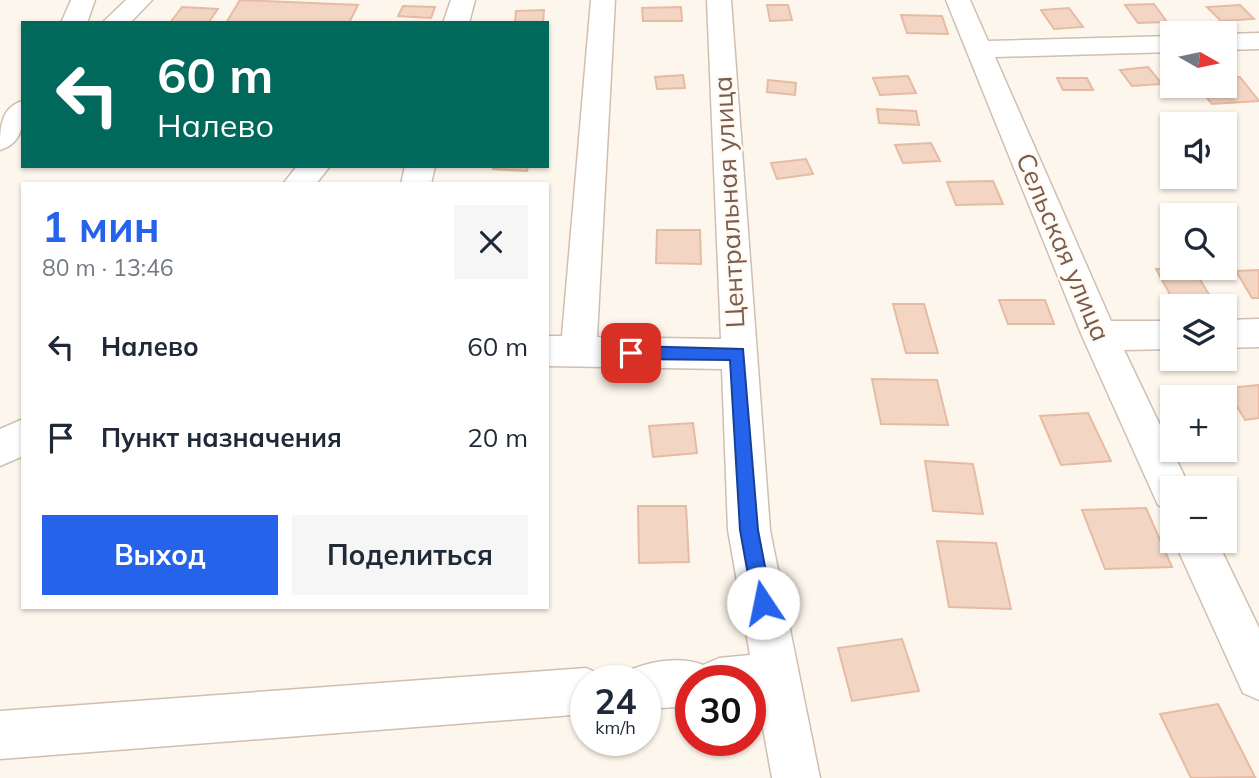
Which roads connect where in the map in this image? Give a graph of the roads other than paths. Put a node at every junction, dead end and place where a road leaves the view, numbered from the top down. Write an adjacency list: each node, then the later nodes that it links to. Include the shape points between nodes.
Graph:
1 (83, 0): 7 (street)
2 (140, 0): 8 (street)
3 (463, 0): 9 (street)
4 (603, 0): 22 (street)
5 (719, 0): 23 (street, Центральная улица)
6 (958, 0): 13 (street, Сельская улица)
7 (75, 21)
8 (117, 21)
9 (457, 21)
10 (1259, 41): 11 (street)
11 (1237, 42)
12 (1160, 44): 13 (street)
13 (979, 49): 21 (street, Сельская улица)
14 (21, 113): 15 (street)
15 (0, 140)
16 (313, 168): 17 (street)
17 (300, 182)
18 (1259, 333): 19 (street)
19 (1237, 334)
20 (1160, 335): 21 (street)
21 (1100, 336): 26 (street, Сельская улица)
22 (563, 352): 23 (street)
23 (737, 354): 28 (street, Центральная улица, via 749,530)
24 (21, 437): 25 (street)
25 (0, 448)
26 (1165, 476)
27 (1201, 553): 30 (street)
28 (777, 676): 29 (street); 33 (street, Центральная улица)
29 (766, 677)
30 (1259, 677)
31 (570, 692): 32 (street)
32 (0, 735)
33 (796, 778)

